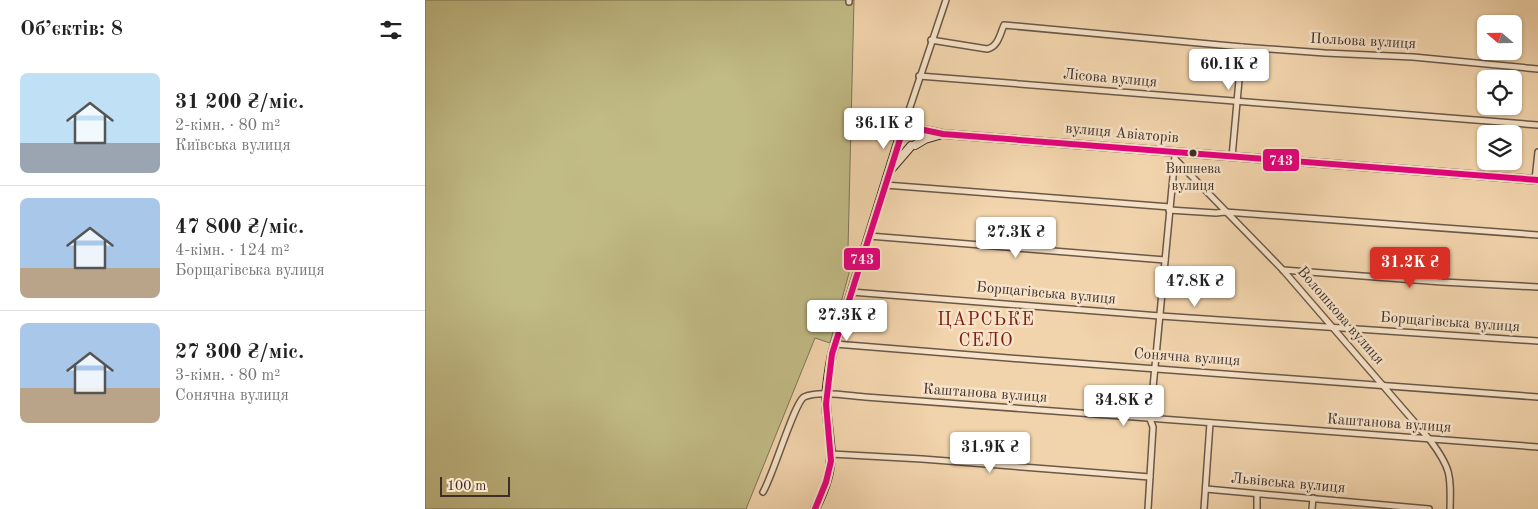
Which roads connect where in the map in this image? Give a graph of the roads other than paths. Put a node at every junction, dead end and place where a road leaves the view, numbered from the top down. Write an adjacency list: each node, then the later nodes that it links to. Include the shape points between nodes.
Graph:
1 (945, 0): 2 (street)
2 (931, 40): 3 (street, Польова вулиця, via 992,48 1004,25); 5 (street)
3 (1242, 47): 4 (street, Польова вулиця, via 1413,57); 6 (street)
4 (1538, 70)
5 (919, 76): 6 (street, Лісова вулиця); 7 (street)
6 (1237, 102): 8 (street, Лісова вулиця); 15 (street)
7 (909, 110): 9 (street, via 910,123); 11 (street)
8 (1538, 125)
9 (915, 128): 10 (main road, вулиця Авіаторів); 11 (main road, via 906,128); 12 (main road, via 920,137)
10 (943, 134): 12 (main road, вулиця Авіаторів); 14 (main road, вулиця Авіаторів)
11 (901, 135): 12 (main road, via 903,144); 16 (main road)
12 (913, 145): 16 (main road)
13 (1538, 152): 17 (street)
14 (1175, 155): 15 (main road, вулиця Авіаторів); 19 (street); 20 (street, Волошкова вулиця)
15 (1232, 157): 17 (main road, вулиця Авіаторів)
16 (890, 171): 18 (main road)
17 (1537, 180)
18 (885, 185): 19 (street); 22 (main road)
19 (1169, 209): 20 (street); 23 (street)
20 (1225, 212): 21 (street); 24 (street, Волошкова вулиця)
21 (1538, 235)
22 (869, 236): 23 (street); 26 (main road)
23 (1165, 260): 27 (street)
24 (1283, 270): 25 (street); 28 (street, Волошкова вулиця)
25 (1538, 287)
26 (851, 292): 27 (street, Борщагівська вулиця); 30 (main road)
27 (1160, 316): 28 (street, Борщагівська вулиця); 31 (street)
28 (1333, 328): 29 (street, Борщагівська вулиця); 32 (street, Волошкова вулиця)
29 (1538, 341)
30 (835, 344): 31 (street, Сонячна вулиця); 33 (main road)
31 (1155, 368): 32 (street, Сонячна вулиця); 35 (street)
32 (1382, 384): 34 (street, Сонячна вулиця); 37 (street, Волошкова вулиця)
33 (827, 395): 35 (street, Каштанова вулиця); 39 (main road); 42 (street, Каштанова вулиця, via 813,395 800,400)
34 (1538, 396)
35 (1150, 419): 36 (street, Каштанова вулиця); 40 (street, via 1153,427)
36 (1209, 423): 37 (street, Каштанова вулиця); 41 (street)
37 (1430, 440): 38 (street, Каштанова вулиця); 52 (street, Волошкова вулиця, via 1447,466 1451,483)
38 (1538, 447)
39 (831, 454): 40 (street); 46 (main road, via 825,486)
40 (1150, 477): 47 (street)
41 (1206, 489): 43 (street, Львівська вулиця); 48 (street)
42 (763, 492)
43 (1257, 494): 44 (street, Львівська вулиця); 49 (street)
44 (1313, 498): 45 (street, Львівська вулиця); 50 (street)
45 (1383, 507): 51 (street, Львівська вулиця)
46 (815, 509)
47 (1148, 509)
48 (1204, 509)
49 (1257, 509)
50 (1312, 509)
51 (1429, 509)
52 (1450, 509)

